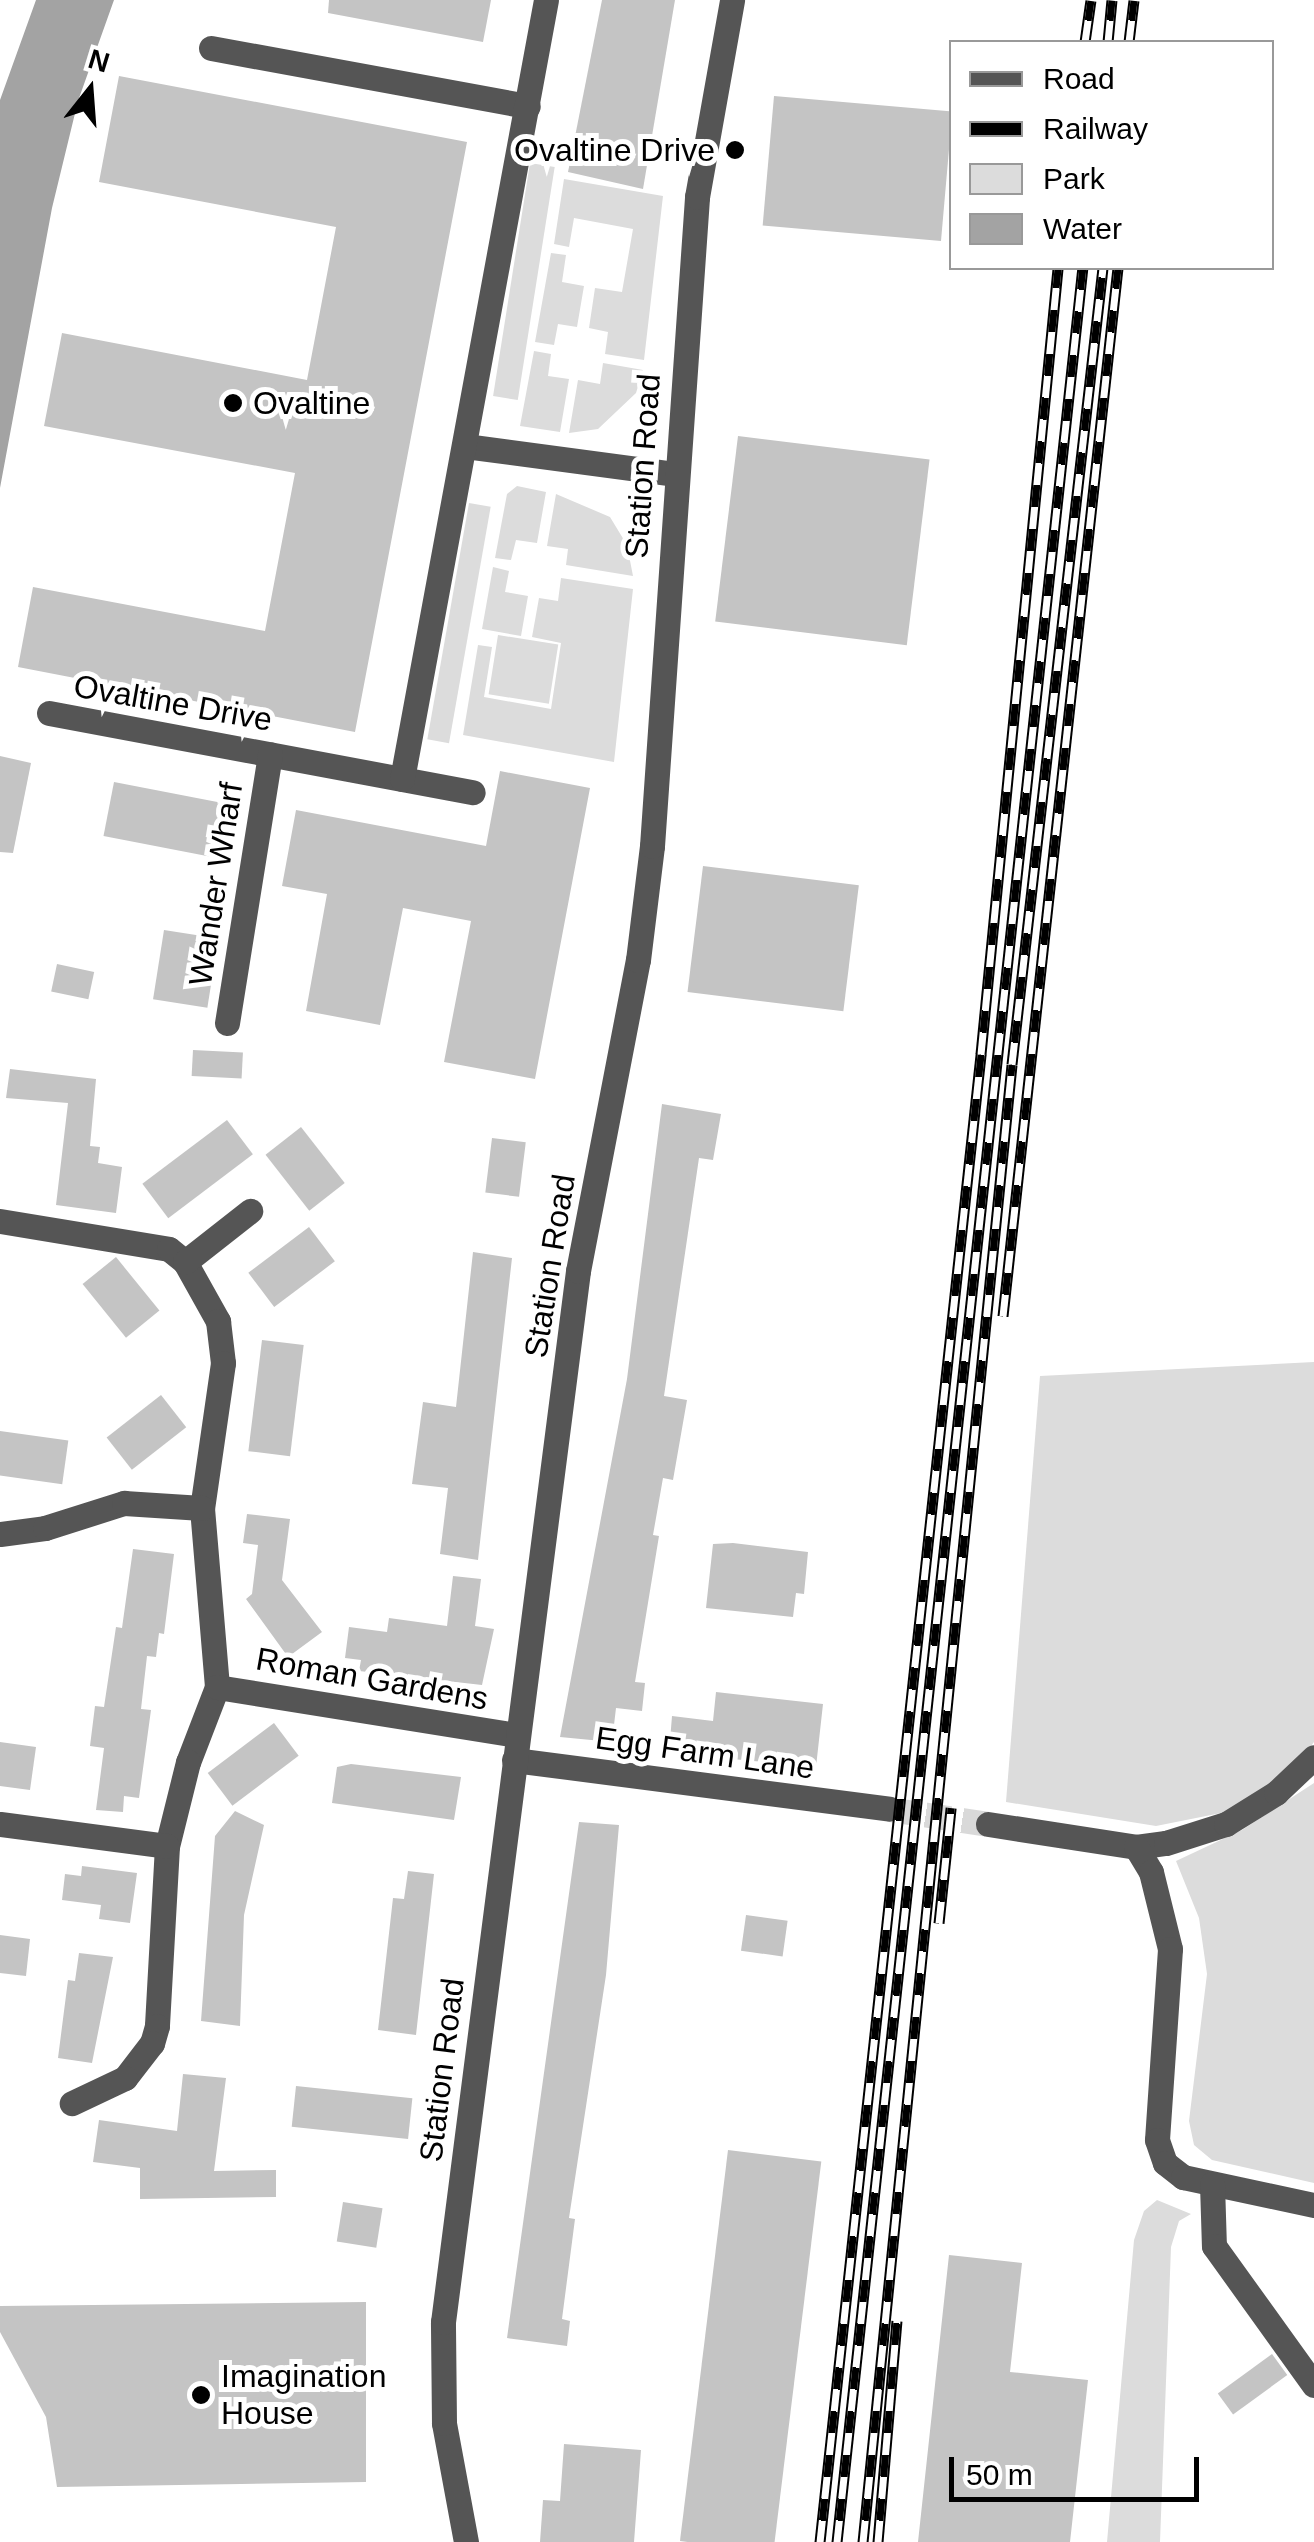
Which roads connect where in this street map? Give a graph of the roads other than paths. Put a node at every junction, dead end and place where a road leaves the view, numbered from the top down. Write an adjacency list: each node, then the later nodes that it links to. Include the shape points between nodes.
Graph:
1 (546, 0): 4 (street)
2 (732, 0): 6 (street, Station Road, via 696,197)
3 (211, 48): 4 (street)
4 (528, 106): 5 (street)
5 (465, 446): 6 (street); 9 (street)
6 (674, 474): 18 (street, Station Road, via 643,922 578,1271)
7 (49, 714): 8 (street, Ovaltine Drive)
8 (270, 754): 9 (street, Ovaltine Drive); 11 (street, Wander Wharf)
9 (402, 779): 10 (street, Ovaltine Drive)
10 (472, 792)
11 (227, 1023)
12 (250, 1212): 14 (street)
13 (0, 1220): 14 (street, via 143,1240)
14 (185, 1262): 15 (street, Roman Gardens, via 218,1321 223,1363)
15 (202, 1508): 16 (street, via 124,1503 45,1528); 17 (street, Roman Gardens)
16 (0, 1534)
17 (217, 1686): 18 (street, Roman Gardens); 23 (street, Roman Gardens)
18 (515, 1748): 20 (street, Egg Farm Lane); 29 (street, Station Road, via 442,2322 444,2423)
19 (1314, 1757): 24 (street, via 1276,1793 1226,1824)
20 (889, 1809)
21 (0, 1824): 23 (street)
22 (988, 1824): 24 (street)
23 (166, 1846): 25 (street, Roman Gardens, via 166,1954 152,2043 125,2078)
24 (1136, 1847): 26 (street, via 1152,1872 1170,1950 1157,2140 1165,2163 1183,2177)
25 (72, 2103)
26 (1212, 2184): 27 (street); 28 (street, via 1214,2246)
27 (1314, 2205)
28 (1314, 2385)
29 (466, 2542)

